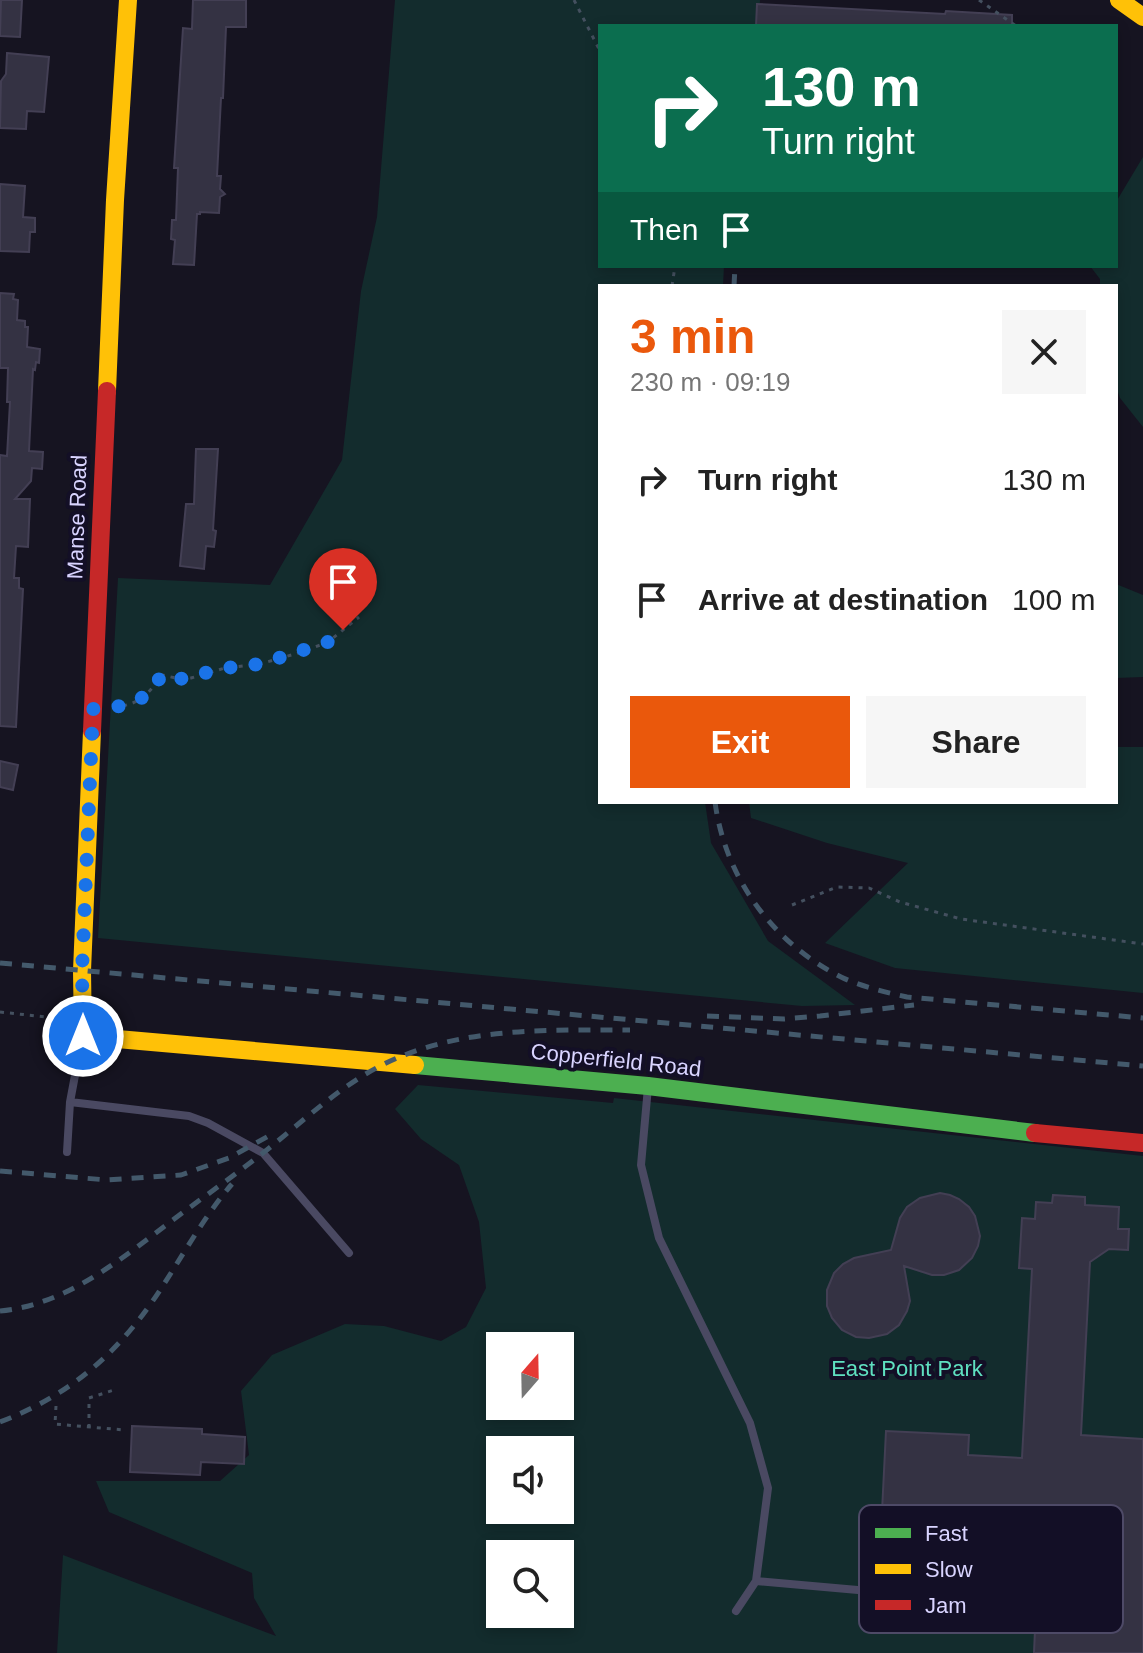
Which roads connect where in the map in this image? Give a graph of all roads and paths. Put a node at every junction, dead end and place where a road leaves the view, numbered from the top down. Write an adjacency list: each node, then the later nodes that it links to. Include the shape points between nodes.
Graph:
1 (128, 0): 9 (street, Manse Road)
2 (574, 0): 7 (path)
3 (979, 0): 6 (path)
4 (1119, 0): 5 (street)
5 (1143, 17)
6 (1013, 24)
7 (598, 47)
8 (359, 617): 9 (path, via 328,642 302,652 191,678 162,675 147,696 126,706)
9 (93, 709): 13 (street, Manse Road)
10 (792, 905): 11 (path, via 837,887 869,888 961,919)
11 (1143, 944)
12 (0, 1012): 13 (path)
13 (83, 1028): 14 (street, Copperfield Road); 15 (lane)
14 (648, 1086): 16 (street, Copperfield Road); 23 (lane, via 641,1165 659,1238 750,1423 768,1488)
15 (70, 1102): 17 (lane); 18 (lane, via 189,1116 208,1123 263,1153)
16 (1143, 1143)
17 (67, 1152)
18 (349, 1253)
19 (114, 1390): 21 (path, via 89,1398)
20 (56, 1406): 21 (path, via 55,1424)
21 (89, 1428): 22 (path)
22 (124, 1430)
23 (756, 1581): 24 (lane); 25 (lane)
24 (859, 1590)
25 (736, 1611)

